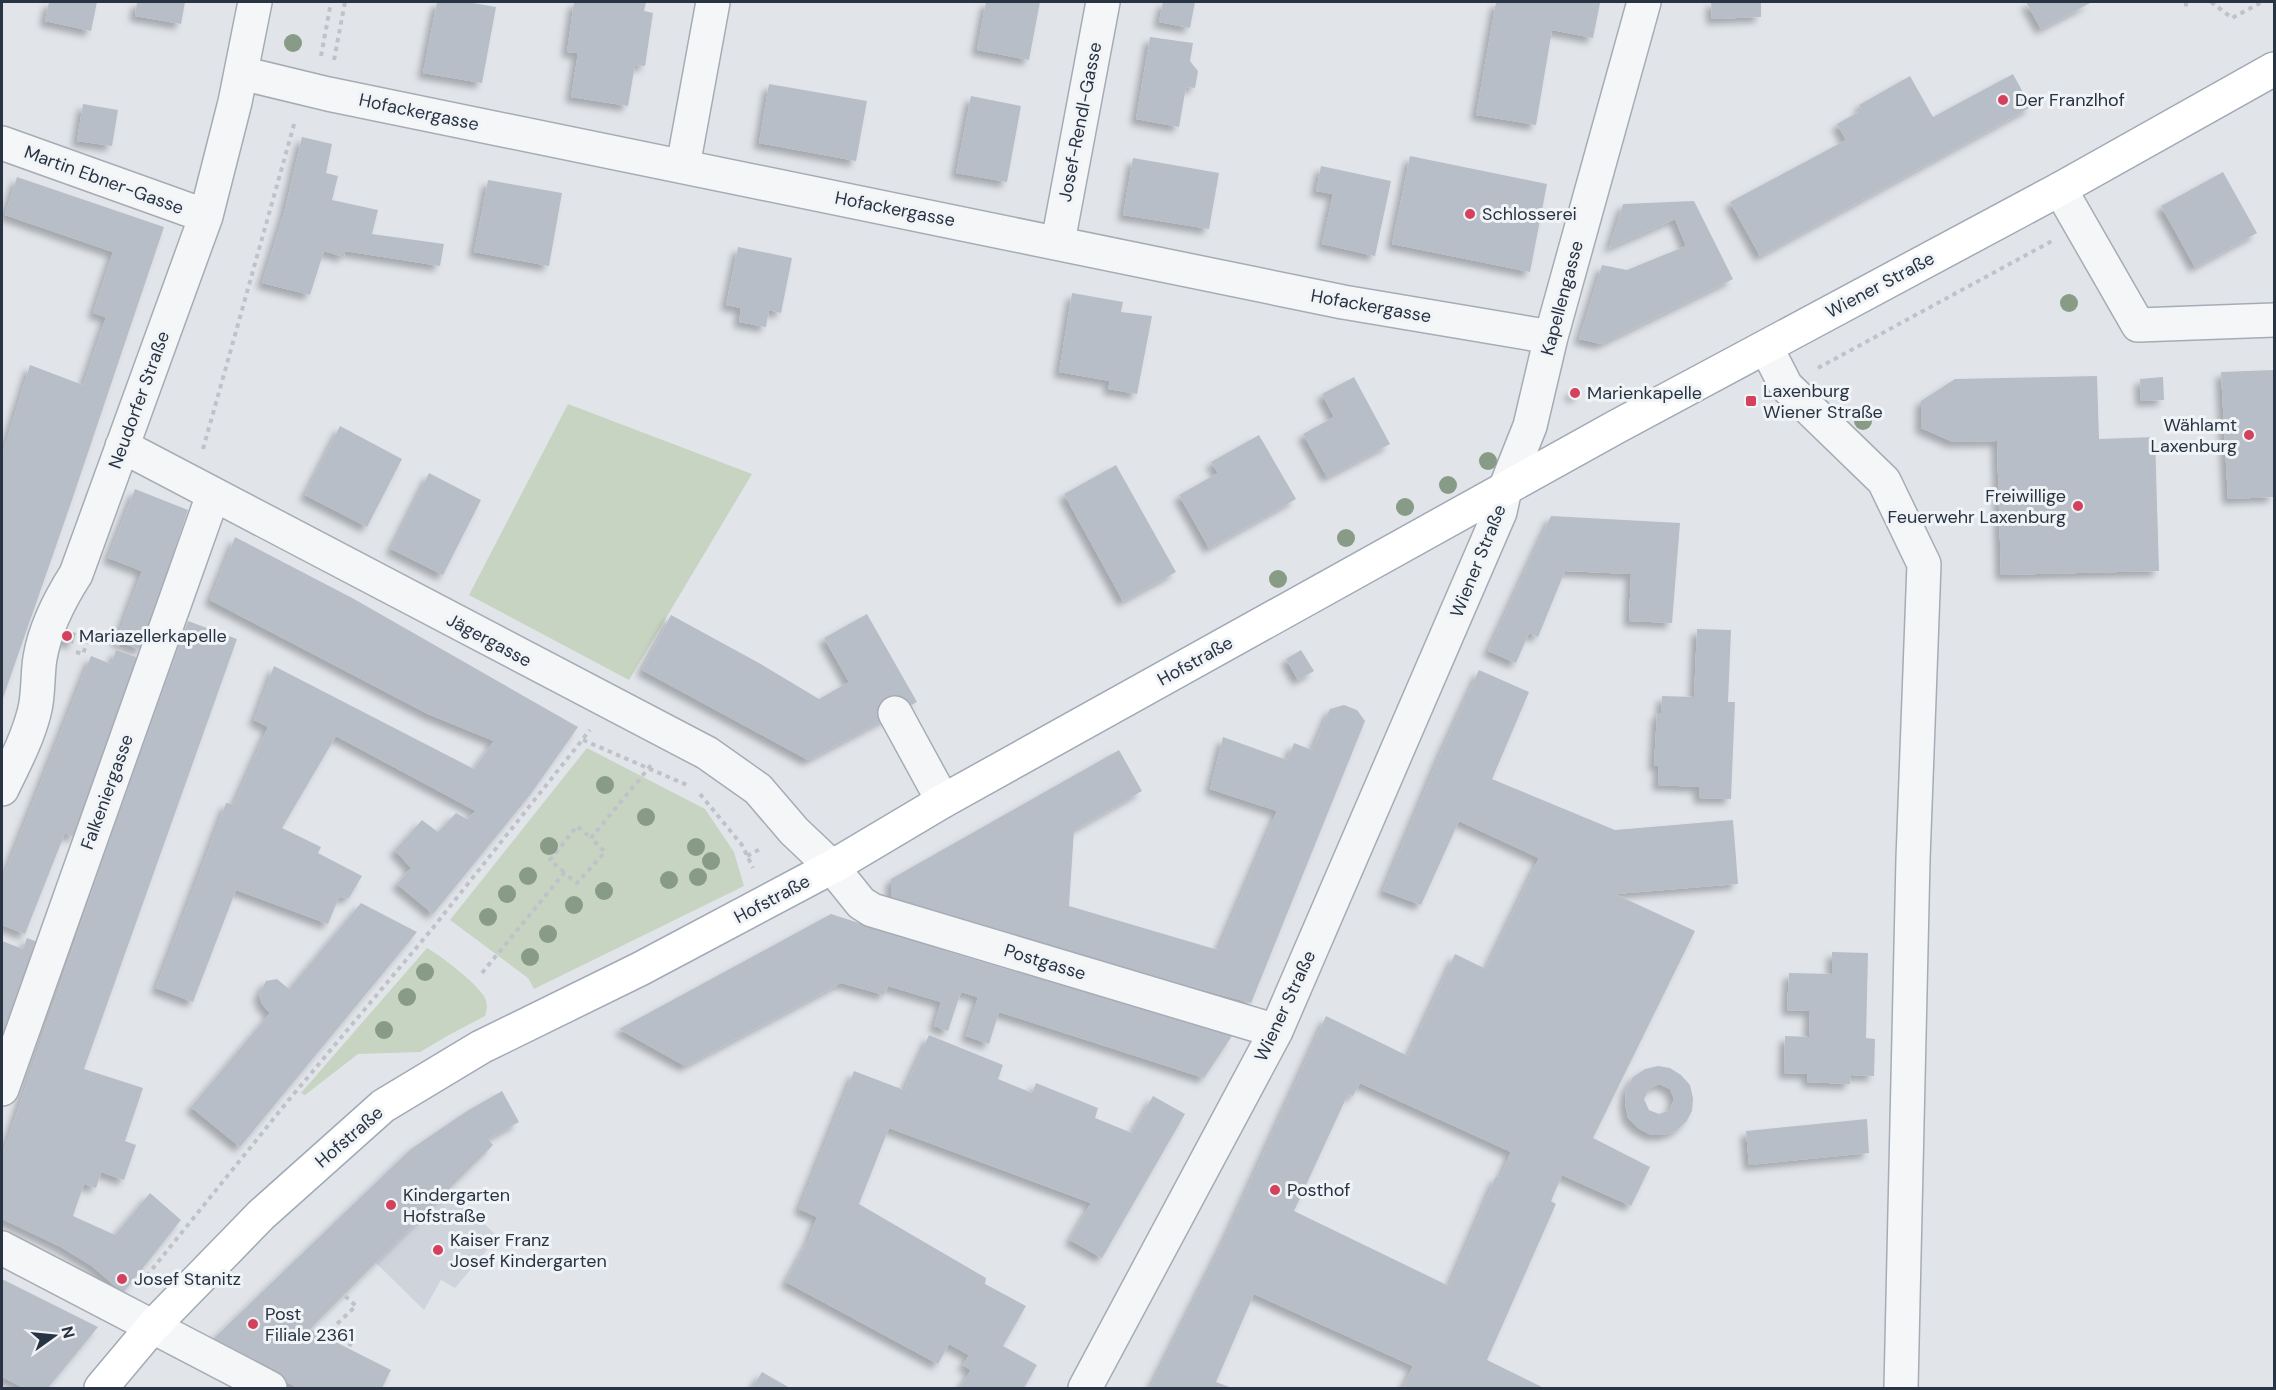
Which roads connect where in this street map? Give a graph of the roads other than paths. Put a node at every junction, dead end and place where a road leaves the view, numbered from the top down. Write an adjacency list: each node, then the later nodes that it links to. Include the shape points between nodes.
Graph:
1 (255, 2): 6 (street, Neudorfer Straße)
2 (713, 2): 8 (street)
3 (1102, 2): 11 (street, Josef-Rendl-Gasse)
4 (1644, 2): 13 (street, Kapellengasse)
5 (2274, 69): 9 (main road, Wiener Straße)
6 (241, 73): 8 (street, Hofackergasse); 10 (street, Neudorfer Straße)
7 (2, 143): 10 (street, Martin Ebner-Gasse)
8 (683, 166): 11 (street, Hofackergasse)
9 (2060, 189): 12 (street, via 2138,325); 14 (main road, Wiener Straße)
10 (206, 216): 15 (street, Neudorfer Straße)
11 (1058, 242): 13 (street, Hofackergasse, via 1343,302)
12 (2274, 320)
13 (1551, 337): 17 (street, Kapellengasse, via 1530,426)
14 (1766, 347): 17 (main road, Wiener Straße); 29 (street, via 1786,386 1884,481 1924,564)
15 (122, 446): 16 (street, Jägergasse); 19 (street, Neudorfer Straße, via 76,574 62,597 45,641 35,711)
16 (203, 489): 21 (street, Jägergasse, via 708,753 758,789); 23 (street, Falkeniergasse, via 155,657)
17 (1505, 489): 20 (main road, Hofstraße); 22 (street, Wiener Straße, via 1500,512 1451,629)
18 (895, 713): 20 (street)
19 (2, 789)
20 (943, 801): 21 (main road, Hofstraße)
21 (832, 867): 22 (street, Postgasse, via 861,903 872,910); 25 (main road, Hofstraße, via 630,974 481,1047 383,1106 261,1215)
22 (1276, 1032): 28 (street, Wiener Straße)
23 (2, 1089)
24 (2, 1248): 25 (street)
25 (153, 1326): 26 (main road, Hofstraße); 27 (street)
26 (101, 1389)
27 (270, 1389)
28 (1085, 1389)
29 (1901, 1389)

